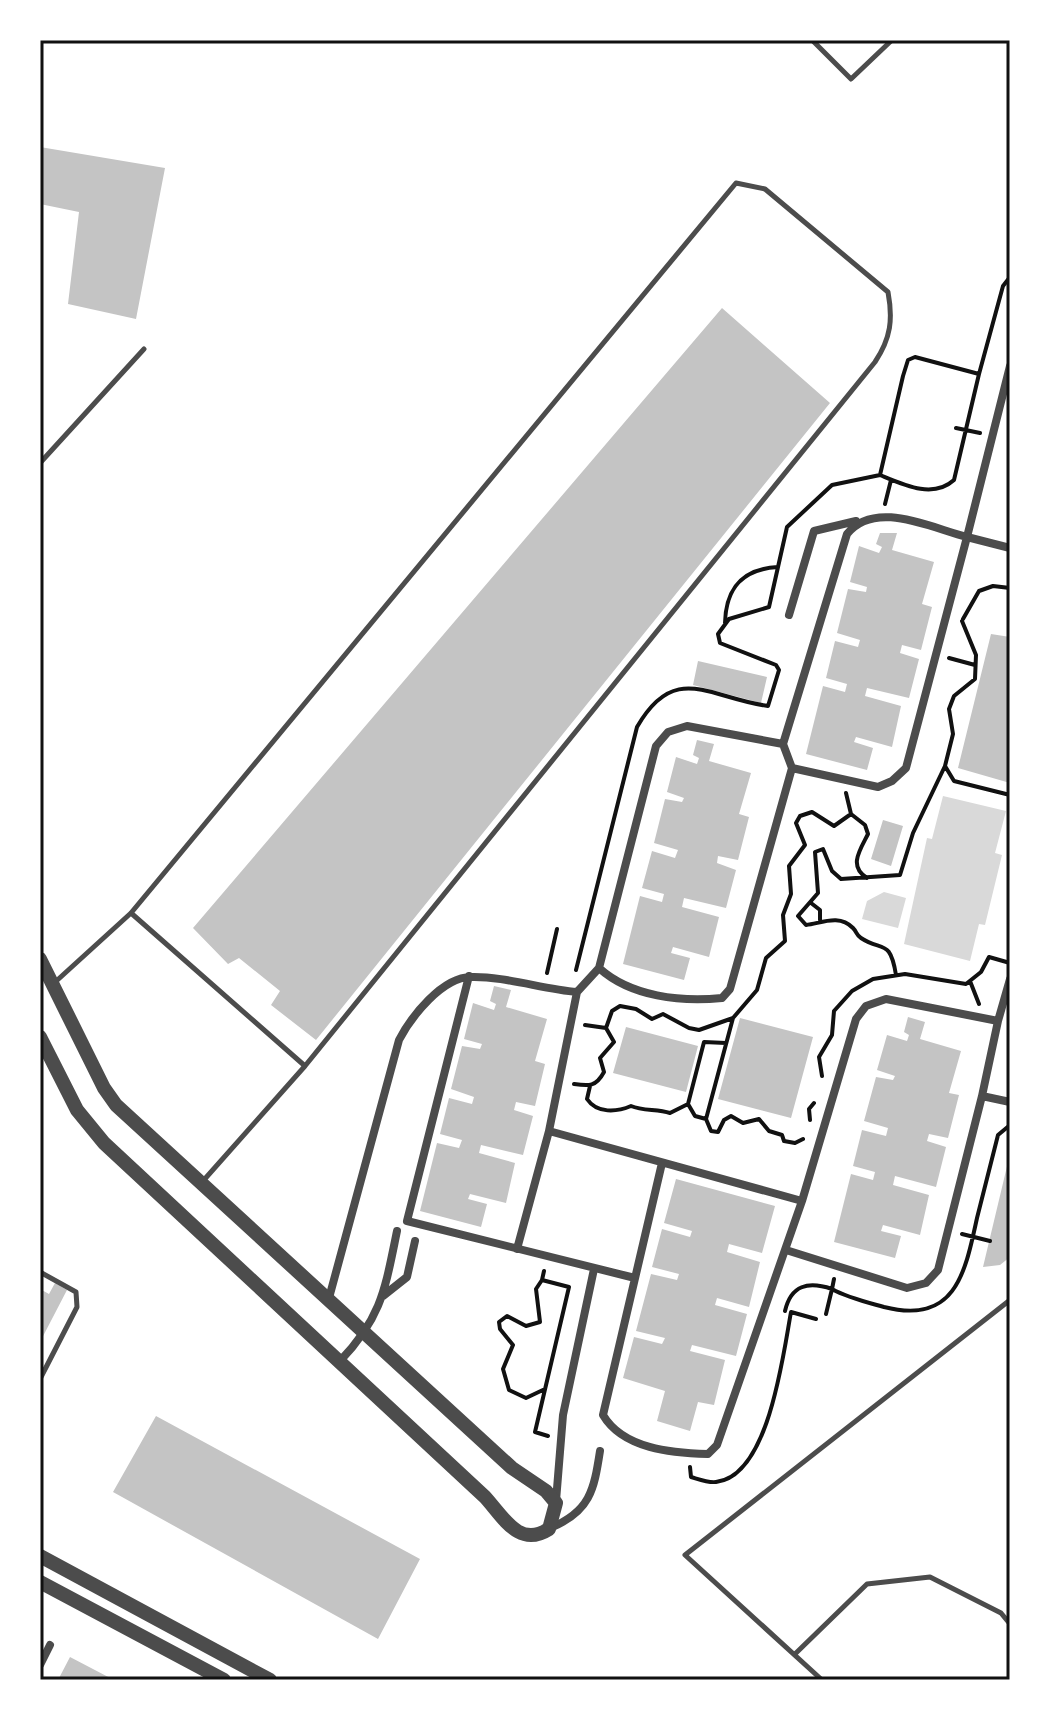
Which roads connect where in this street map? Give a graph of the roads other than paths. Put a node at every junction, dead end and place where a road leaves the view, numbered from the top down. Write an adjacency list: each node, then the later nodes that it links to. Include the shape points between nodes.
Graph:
1 (812, 40): 2 (lane, via 851,79)
2 (892, 40)
3 (144, 349): 5 (lane)
4 (1010, 366): 7 (street)
5 (40, 463)
6 (857, 521): 7 (street, via 882,515); 9 (street, via 814,531); 10 (street, via 847,534)
7 (967, 537): 8 (street); 11 (street, via 906,768 878,787)
8 (1010, 548)
9 (789, 615)
10 (783, 744): 11 (street); 14 (street, via 687,726 668,732 656,746)
11 (792, 768): 14 (street, via 743,951 722,998 684,1002 610,978)
12 (131, 913): 17 (lane); 21 (lane); 21 (lane, via 736,183 765,189 888,292 893,317 875,362)
13 (40, 959): 17 (street)
14 (599, 968): 18 (street)
15 (469, 976): 18 (street); 30 (street, via 407,1221); 36 (street, via 432,996 399,1040)
16 (1010, 979): 19 (street)
17 (52, 984): 26 (street, via 116,1105)
18 (577, 992): 24 (street)
19 (998, 1021): 22 (street); 27 (street, via 886,999 866,1006 856,1019)
20 (40, 1037): 39 (street, via 90,1128)
21 (305, 1066): 26 (lane)
22 (982, 1096): 23 (street); 31 (street, via 938,1270 926,1283 907,1288)
23 (1010, 1102)
24 (549, 1131): 25 (street); 30 (street)
25 (662, 1163): 27 (street); 34 (street)
26 (201, 1184): 36 (street)
27 (802, 1201): 31 (street)
28 (397, 1231): 35 (street)
29 (415, 1241): 35 (street, via 407,1277)
30 (517, 1249): 32 (street)
31 (786, 1250): 34 (street, via 717,1445 708,1454 653,1448 611,1428 603,1415)
32 (594, 1269): 34 (street); 42 (street, via 559,1439)
33 (40, 1272): 40 (lane, via 76,1292 77,1307)
34 (635, 1278)
35 (383, 1296): 38 (street)
36 (329, 1298): 38 (street)
37 (1010, 1300): 48 (lane, via 685,1555)
38 (367, 1333): 39 (street); 42 (street)
39 (340, 1361): 43 (street, via 513,1529 537,1536)
40 (40, 1379)
41 (600, 1451): 43 (street, via 583,1509)
42 (556, 1503): 43 (street)
43 (549, 1529)
44 (40, 1556): 51 (street)
45 (40, 1582): 50 (street)
46 (1010, 1624): 48 (lane, via 1001,1613 930,1577 867,1584)
47 (50, 1645): 49 (street)
48 (796, 1653): 52 (lane)
49 (40, 1665)
50 (224, 1680)
51 (270, 1680)
52 (822, 1680)

